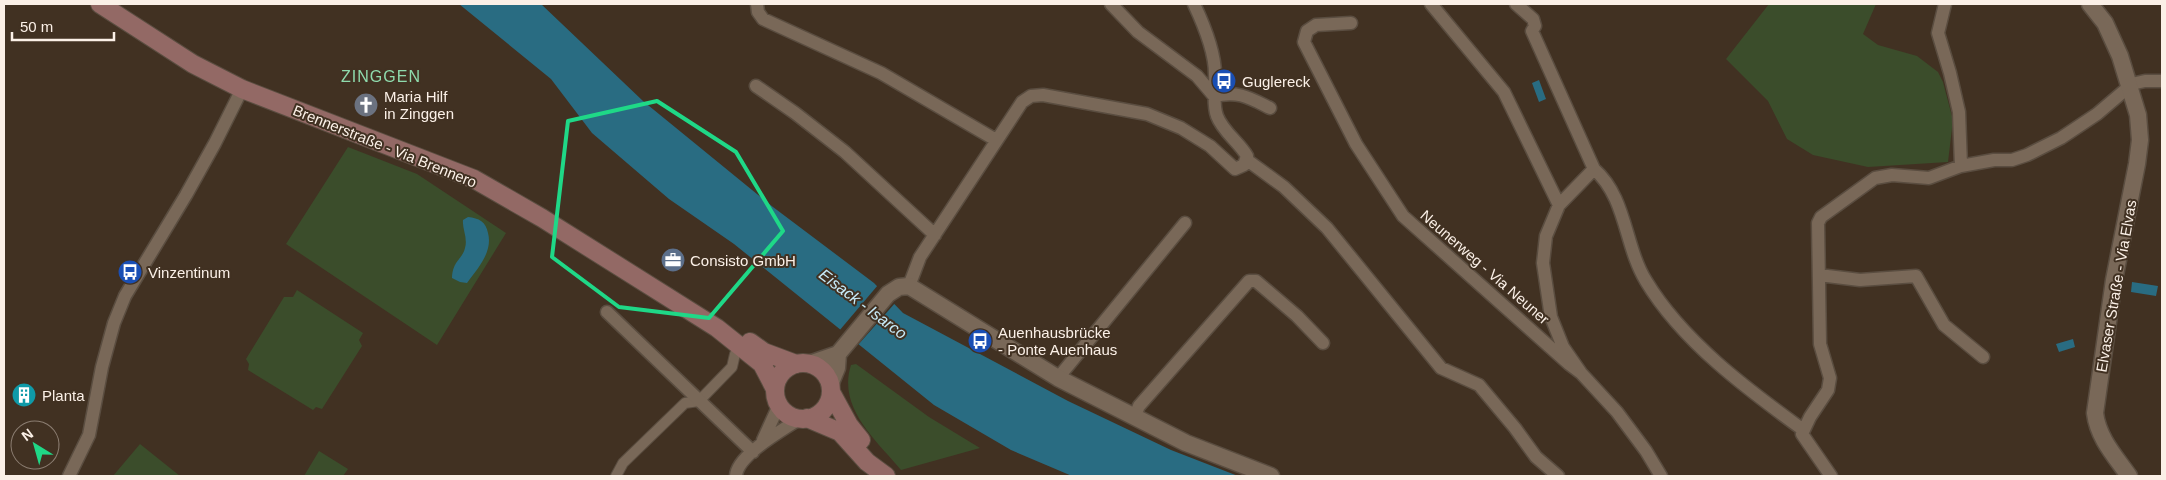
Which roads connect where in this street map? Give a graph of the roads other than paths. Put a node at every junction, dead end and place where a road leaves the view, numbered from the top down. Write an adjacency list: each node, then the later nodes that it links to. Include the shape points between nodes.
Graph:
1 (100, 4): 13 (main road, Brennerstraße - Via Brennero, via 193,64)
2 (757, 4): 16 (street, via 763,19 881,73)
3 (1111, 4): 14 (street, via 1138,32 1197,76)
4 (1194, 4): 14 (street, via 1216,72)
5 (1431, 4): 20 (street, via 1504,92)
6 (1516, 4): 19 (street, via 1533,19 1535,26 1532,31)
7 (1945, 4): 18 (street, via 1938,33 1959,112)
8 (2090, 4): 12 (street, Elvaser Straße - Via Elvas, via 2113,39)
9 (1351, 23): 32 (street, Neunerweg - Via Neuner, via 1316,26 1307,31 1304,42 1356,144 1403,216)
10 (2162, 81): 12 (street, via 2144,81)
11 (756, 86): 22 (street, via 845,152)
12 (2130, 87): 18 (street, via 2061,138 2027,155); 49 (street, Elvaser Straße - Via Elvas, via 2138,115 2140,140 2114,280 2095,413 2102,437)
13 (242, 89): 26 (main road, Brennerstraße - Via Brennero, via 474,180 542,218); 42 (street, via 201,169 125,296 106,349 89,435)
14 (1214, 96): 15 (street, via 1246,95); 17 (street, via 1223,128 1244,150)
15 (1270, 108)
16 (996, 140): 17 (street, via 1022,102 1032,96 1043,95 1147,114 1181,128 1210,146 1235,169); 22 (street)
17 (1247, 160): 46 (street, via 1284,187 1327,228 1441,368 1479,385 1536,457)
18 (1961, 166): 23 (street, via 1929,178 1892,175 1875,178 1821,217 1818,223)
19 (1594, 169): 20 (street, Neunerweg - Via Neuner); 39 (street, via 1616,197 1645,280 1663,306 1748,389)
20 (1559, 205): 32 (street, Neunerweg - Via Neuner, via 1546,236 1543,264 1551,317 1563,346)
21 (1185, 224): 33 (street)
22 (935, 235): 24 (street, via 920,257)
23 (1819, 275): 30 (street, via 1860,280 1916,276 1944,325); 39 (street, via 1820,344 1830,378 1828,390)
24 (909, 286): 28 (street, via 899,287 888,294); 33 (street)
25 (607, 312): 36 (street)
26 (717, 328): 31 (main road, Brennerstraße - Via Brennero, via 781,360); 35 (main road, Brennerstraße - Via Brennero, via 762,364)
27 (1324, 343): 37 (street, via 1256,281 1249,281 1139,406)
28 (842, 349): 31 (street); 34 (street)
29 (735, 354): 36 (street, via 732,367)
30 (1983, 357)
31 (803, 364): 34 (main road, Brennerstraße - Via Brennero, via 823,371); 35 (main road, via 790,367 780,376)
32 (1581, 372): 47 (street, Neunerweg - Via Neuner, via 1617,412)
33 (1058, 378): 37 (street)
34 (831, 388): 38 (main road, via 826,406 815,416); 41 (main road, Brennerstraße - Via Brennero, via 849,425 875,455)
35 (777, 397): 38 (main road, Brennerstraße - Via Brennero, via 784,411); 40 (street, via 771,426)
36 (699, 401): 40 (street); 43 (street, via 685,403 623,463)
37 (1134, 418): 45 (street, via 1186,443)
38 (803, 419): 40 (street); 41 (main road, Brennerstraße - Via Brennero, via 840,432 867,462)
39 (1802, 429): 48 (street, via 1804,439)
40 (757, 447): 44 (street)
41 (883, 473)
42 (69, 476)
43 (616, 476)
44 (736, 476)
45 (1271, 476)
46 (1558, 476)
47 (1661, 476)
48 (1831, 476)
49 (2129, 476)

